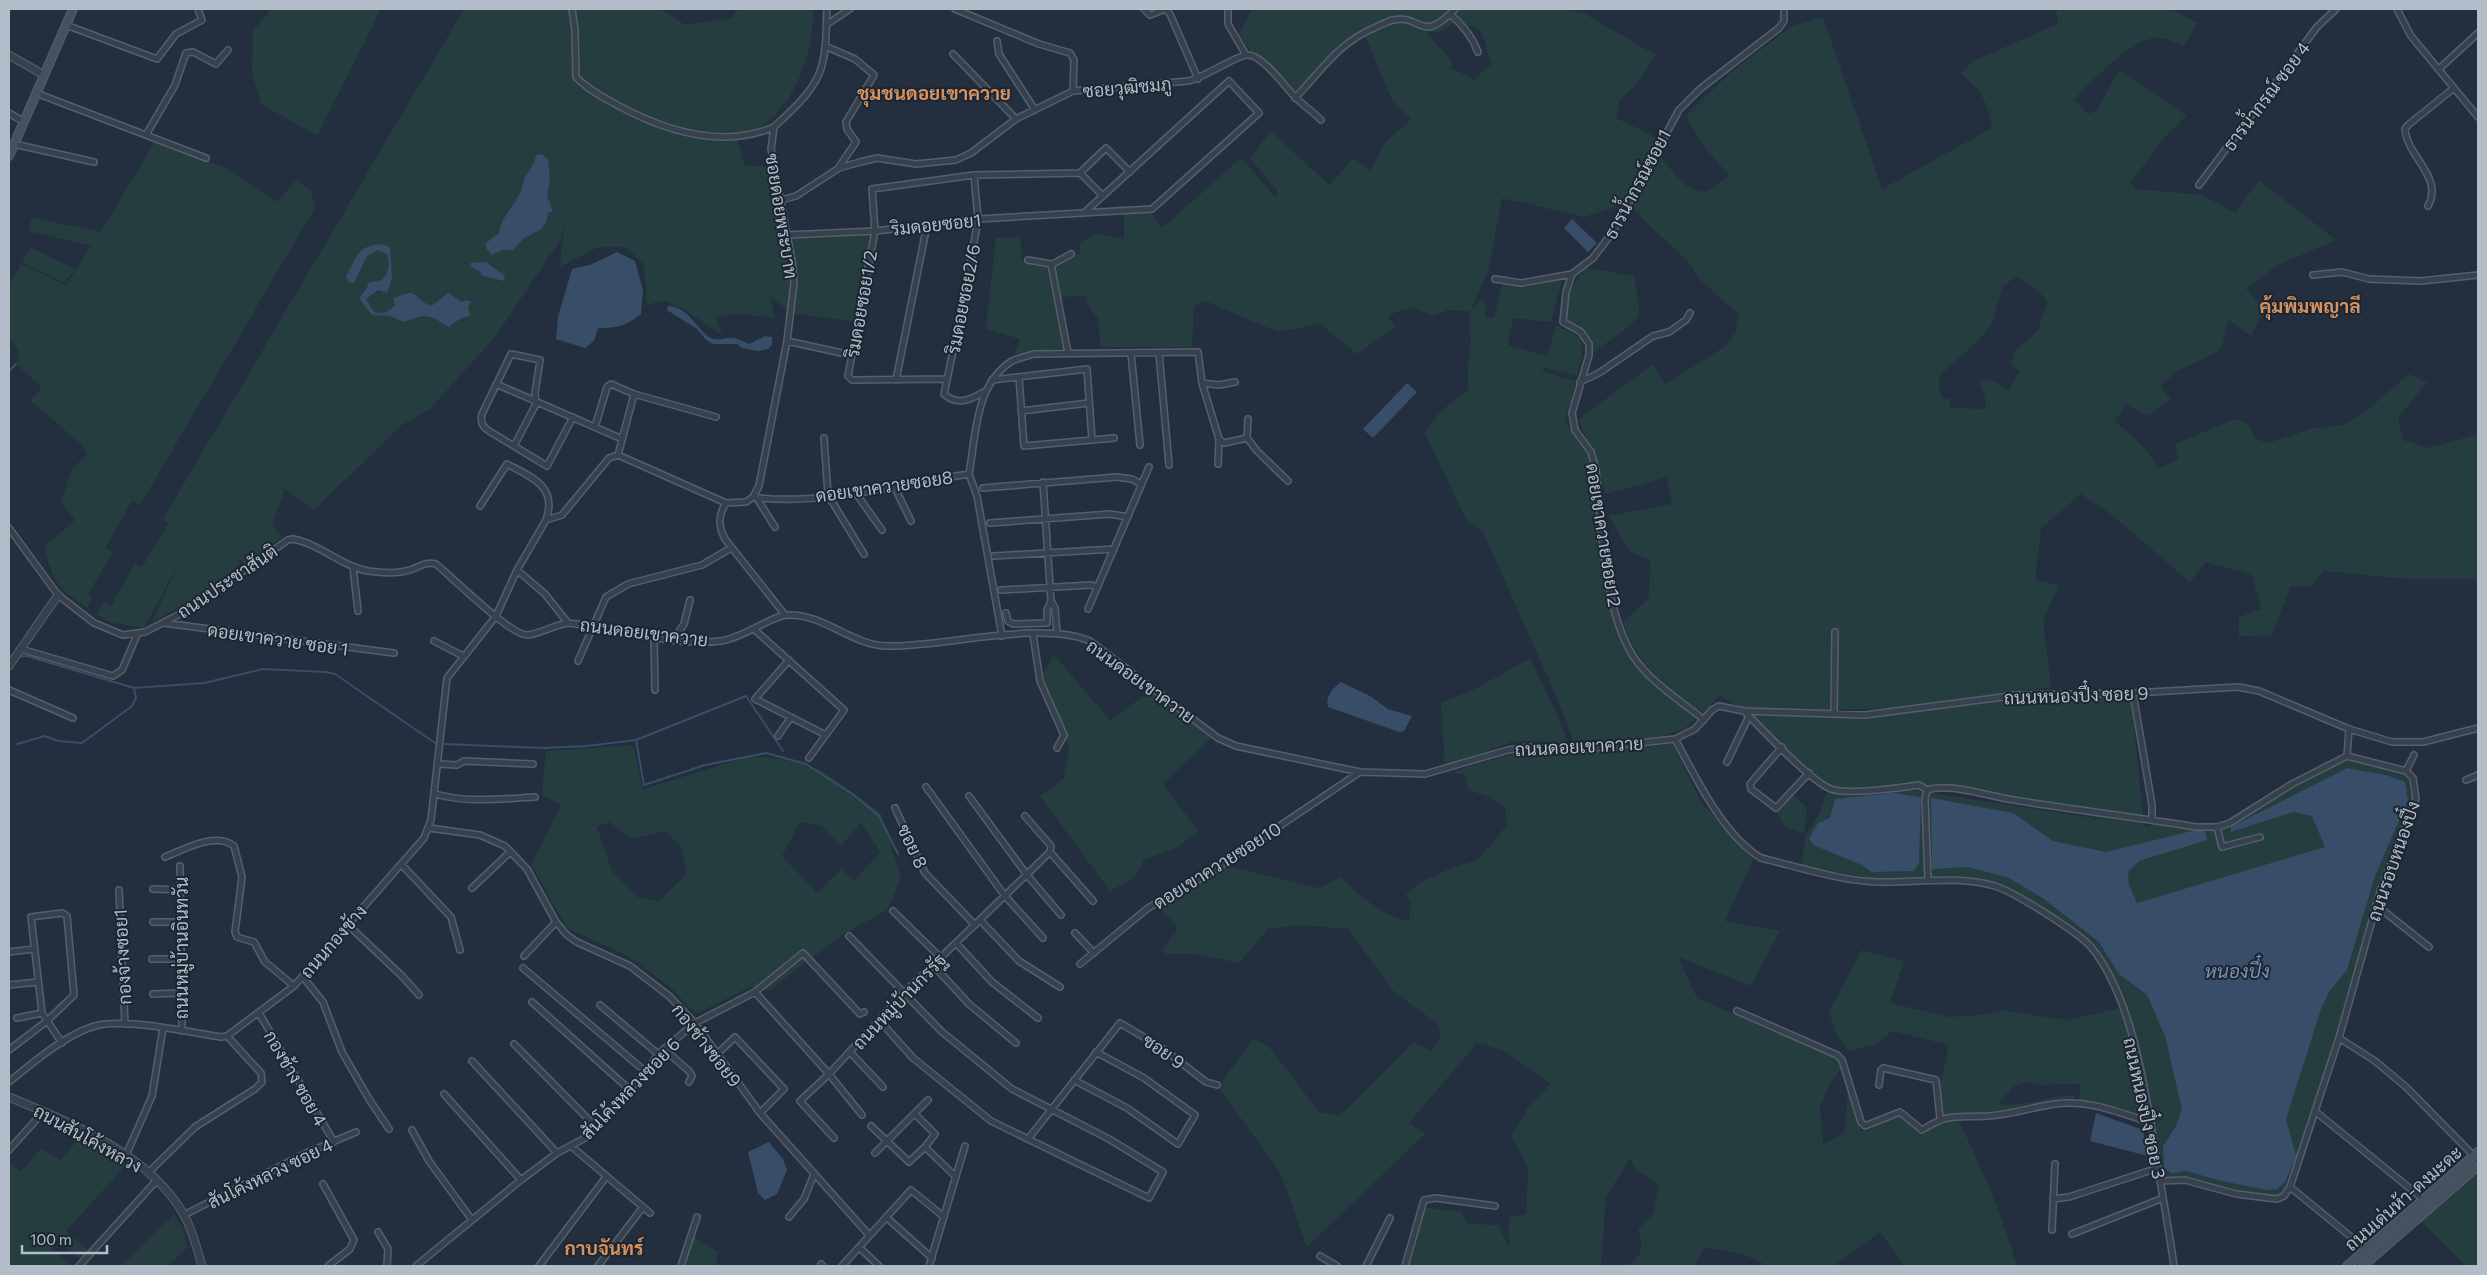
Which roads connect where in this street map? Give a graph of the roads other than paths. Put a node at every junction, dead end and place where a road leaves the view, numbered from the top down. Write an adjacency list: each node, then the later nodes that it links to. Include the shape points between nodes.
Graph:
1 (73, 9): 15 (main road)
2 (198, 9): 15 (street, via 202,20 176,34 157,59)
3 (572, 9): 37 (street, via 576,77 600,96 644,119 682,132 740,138)
4 (827, 9): 14 (street, ซอยดอยพระบาท)
5 (850, 9): 14 (street)
6 (957, 9): 28 (street, via 1070,54 1074,60)
7 (1144, 9): 26 (street, via 1150,14 1165,9 1170,14)
8 (1228, 9): 22 (street, via 1228,24)
9 (1455, 9): 13 (street)
10 (1784, 9): 59 (street, ธารน้ำกรณ์ซอย1, via 1784,21 1779,28 1700,89 1679,110 1612,234 1593,258)
11 (2336, 9): 47 (street, ธารน้ำกรณ์ ซอย 4, via 2318,27)
12 (2398, 9): 24 (street, via 2411,36)
13 (1450, 14): 20 (street, via 1464,26); 30 (street, via 1432,27 1394,20 1361,33 1344,44)
14 (826, 24): 18 (street, ซอยดอยพระบาท)
15 (66, 25): 25 (main road)
16 (2478, 33): 24 (street)
17 (998, 41): 31 (street, via 1000,54)
18 (825, 46): 37 (street, ซอยดอยพระบาท, via 820,74 812,87); 43 (street, via 855,59 874,75 846,122 856,142)
19 (228, 50): 38 (street, via 216,64 193,52 186,53 175,85)
20 (1478, 52)
21 (953, 54): 34 (street)
22 (1246, 54): 26 (street, ซอยวุฒิชมภู); 30 (street, via 1265,64)
23 (9, 55): 25 (street)
24 (2439, 69): 27 (street)
25 (44, 75): 29 (main road)
26 (1198, 79): 28 (street, ซอยวุฒิชมภู)
27 (2454, 88): 33 (street); 50 (street, via 2405,129 2432,186)
28 (1073, 91): 31 (street, ซอยวุฒิชมภู)
29 (36, 93): 36 (main road); 38 (street)
30 (1296, 98): 35 (street)
31 (1035, 110): 34 (street, ซอยวุฒิชมภู)
32 (9, 113): 36 (street)
33 (2478, 117)
34 (1016, 118): 43 (street, ซอยวุฒิชมภู, via 956,160 916,164 877,158)
35 (1321, 120)
36 (24, 122): 39 (main road)
37 (774, 127): 49 (street, ซอยดอยพระบาท, via 771,149)
38 (146, 135): 41 (street)
39 (14, 144): 40 (main road); 42 (street)
40 (9, 153)
41 (206, 158)
42 (94, 162)
43 (839, 168): 49 (street, ซอยวุฒิชมภู, via 796,196)
44 (1130, 172): 45 (street, via 1106,148); 48 (street); 51 (street, ริมดอยซอย1, via 1229,81 1259,113 1152,209)
45 (1080, 174): 46 (street); 48 (street)
46 (974, 175): 52 (street, ริมดอยซอย2/6); 54 (street, ริมดอยซอย1/2, via 872,189)
47 (2199, 185)
48 (1103, 196): 51 (street)
49 (781, 200): 55 (street, ซอยดอยพระบาท)
50 (2428, 206)
51 (1084, 213): 52 (street, ริมดอยซอย1)
52 (978, 218): 53 (street, ริมดอยซอย1); 70 (street, ริมดอยซอย2/6)
53 (928, 225): 54 (street, ริมดอยซอย1); 71 (street)
54 (875, 231): 55 (street, ริมดอยซอย1); 68 (street, ริมดอยซอย1/2)
55 (788, 235): 64 (street, ซอยดอยพระบาท, via 794,283)
56 (1071, 254): 58 (street)
57 (1028, 260): 58 (street)
58 (1051, 265): 65 (street)
59 (1572, 274): 62 (street, via 1521,282); 75 (street, via 1566,292 1563,322 1581,332 1589,344 1589,356)
60 (2313, 275): 61 (street, via 2342,272 2369,279 2420,281)
61 (2478, 275)
62 (1496, 279)
63 (1690, 313): 75 (street, via 1686,320 1669,332 1653,336 1599,373)
64 (787, 341): 68 (street); 106 (street, ซอยดอยพระบาท)
65 (1068, 352): 66 (street); 72 (street, via 1034,354 1013,361)
66 (1131, 353): 67 (street); 92 (street)
67 (1159, 353): 73 (street, via 1198,352); 96 (street)
68 (851, 355): 71 (street, ริมดอยซอย1/2, via 848,376 852,380)
69 (1019, 377): 72 (street); 80 (street, via 1087,369); 81 (street)
70 (947, 379): 71 (street); 77 (street, via 944,394 950,400 962,402)
71 (896, 380)
72 (992, 380): 77 (street)
73 (1202, 382): 74 (street, via 1219,385); 90 (street)
74 (1235, 382)
75 (1580, 382): 161 (street, ดอยเขาควายซอย12, via 1572,413 1575,430 1590,452 1596,470 1608,582 1622,635 1649,675)
76 (496, 384): 79 (street); 79 (street, via 511,354 540,360); 93 (street, via 481,423)
77 (984, 392): 98 (street)
78 (634, 394): 83 (street); 85 (street, via 609,385); 89 (street)
79 (536, 401): 82 (street); 93 (street)
80 (1090, 403): 81 (street); 91 (street)
81 (1021, 411): 91 (street, via 1024,446)
82 (573, 417): 85 (street); 93 (street, via 547,466)
83 (716, 417)
84 (1248, 419): 88 (street)
85 (595, 427): 89 (street)
86 (824, 438): 105 (street)
87 (1114, 438): 91 (street)
88 (1247, 438): 90 (street, via 1224,443); 99 (street)
89 (622, 439): 94 (street)
90 (1219, 439): 95 (street)
91 (1092, 440)
92 (1140, 445)
93 (514, 446)
94 (618, 455): 107 (street); 111 (street, via 609,458 562,515)
95 (1218, 464)
96 (1169, 465)
97 (1149, 467): 101 (street)
98 (969, 474): 102 (street, ดอยเขาควายซอย8); 144 (street, ดอยเขาควายซอย8, via 977,496)
99 (1288, 481)
100 (1043, 482): 101 (street, via 1117,477); 103 (street); 110 (street)
101 (1142, 484): 109 (street)
102 (894, 486): 104 (street, ดอยเขาควายซอย8); 112 (street)
103 (982, 488)
104 (855, 492): 105 (street, ดอยเขาควายซอย8); 116 (street)
105 (828, 495): 106 (street, ดอยเขาควายซอย8, via 777,501); 120 (street)
106 (755, 497): 107 (street, via 746,502); 114 (street)
107 (726, 503): 117 (street, via 721,510 719,528)
108 (480, 506): 111 (street, via 507,464 546,490 549,505)
109 (1128, 517): 110 (street, via 1110,514); 118 (street)
110 (1045, 518): 113 (street); 119 (street)
111 (546, 520): 123 (street, ถนนกองช้าง)
112 (911, 521)
113 (990, 523)
114 (775, 527)
115 (9, 528): 127 (street)
116 (882, 530)
117 (731, 548): 133 (street); 137 (street, via 702,565 628,584 606,596)
118 (1114, 549): 119 (street); 125 (street)
119 (1048, 553): 121 (street); 124 (street)
120 (864, 554)
121 (994, 556)
122 (353, 567): 131 (street); 134 (street, ถนนประชาสันติ, via 387,573 410,570 428,562 436,564); 135 (street, ถนนประชาสันติ, via 298,540 288,540 212,594)
123 (517, 570): 134 (street, ถนนกองช้าง); 136 (street, via 545,594)
124 (1050, 586): 125 (street, via 1091,585); 126 (street); 129 (street)
125 (1097, 588): 130 (street)
126 (1001, 590)
127 (58, 595): 142 (street, via 94,623 111,631); 147 (street)
128 (690, 600): 145 (street, via 684,624)
129 (1051, 601): 132 (street, via 1047,623 1013,624 1008,621); 140 (street, via 1055,608)
130 (1088, 610)
131 (358, 611)
132 (1006, 613)
133 (785, 615): 138 (street, ถนนดอยเขาควาย); 144 (street, ถนนดอยเขาควาย, via 810,617 871,644 886,646)
134 (496, 616): 136 (street, ถนนดอยเขาควาย, via 523,634 530,635); 149 (street, ถนนกองช้าง)
135 (163, 623): 142 (street, ถนนประชาสันติ); 148 (street, ดอยเขาควาย ซอย 1)
136 (568, 623): 137 (street, ถนนดอยเขาควาย)
137 (592, 626): 143 (street, ถนนดอยเขาควาย); 151 (street)
138 (755, 630): 145 (street, ถนนดอยเขาควาย, via 724,641); 150 (street)
139 (1835, 632): 157 (street)
140 (1056, 633): 141 (street, ถนนดอยเขาควาย); 176 (street, ถนนดอยเขาควาย, via 1090,641 1218,738 1236,746)
141 (1033, 634): 144 (street, ถนนดอยเขาควาย); 167 (street, via 1040,679 1064,735)
142 (137, 635): 147 (street, via 122,670 113,676)
143 (654, 636): 145 (street, ถนนดอยเขาควาย); 154 (street)
144 (1002, 636)
145 (674, 640)
146 (434, 641): 149 (street)
147 (21, 648): 152 (street)
148 (394, 653)
149 (463, 656): 173 (street, ถนนกองช้าง, via 451,670 445,684)
150 (789, 660): 159 (street, via 755,699); 164 (street, via 844,710)
151 (578, 661)
152 (9, 666)
153 (9, 690): 160 (street)
154 (655, 690)
155 (2134, 693): 157 (street, ถนนหนองปึ๋ง ซอย 9, via 2018,695 1866,715); 163 (street, ถนนหนองปึ๋ง ซอย 9, via 2252,689); 187 (street)
156 (1744, 711): 157 (street, ถนนหนองปึ๋ง ซอย 9); 158 (street); 161 (street, ถนนหนองปึ๋ง ซอย 9, via 1719,706)
157 (1834, 714)
158 (1749, 716): 168 (street); 172 (street)
159 (791, 717): 164 (street); 165 (street)
160 (73, 718)
161 (1704, 720): 166 (street, ถนนหนองปึ๋ง ซอย 9, via 1695,729)
162 (2478, 728): 163 (street, ถนนหนองปึ๋ง ซอย 9, via 2419,742 2392,742)
163 (2349, 729): 170 (street)
164 (826, 734): 171 (street)
165 (778, 736)
166 (1675, 739): 176 (street, ถนนดอยเขาควาย, via 1574,750 1522,748 1426,774); 197 (street, ถนนหนองปึ๋ง ซอย 3, via 1712,807 1760,858 1858,880)
167 (1057, 748)
168 (1782, 748): 177 (street); 177 (street, via 1750,784 1752,789 1776,808)
169 (2414, 755): 175 (street)
170 (2347, 756): 175 (street); 188 (street, via 2292,784 2230,823)
171 (809, 758)
172 (1727, 762)
173 (438, 764): 174 (street, via 457,765 464,761); 182 (street, ถนนกองช้าง)
174 (532, 764)
175 (2406, 771): 204 (street, ถนนรอบหนองปึ๋ง, via 2413,778 2416,799)
176 (1360, 772): 221 (street, ดอยเขาควายซอย10, via 1208,874 1148,908)
177 (1809, 773): 181 (street, via 1832,789 1919,786)
178 (2478, 775): 179 (street)
179 (2466, 780)
180 (926, 787): 202 (street)
181 (1927, 790): 187 (street, via 1949,788); 197 (street)
182 (434, 794): 184 (street, via 482,800); 189 (street, ถนนกองช้าง)
183 (969, 796): 196 (street)
184 (535, 797)
185 (895, 808): 212 (street, ซอย 8, via 925,873)
186 (1026, 816): 192 (street, via 1051,846)
187 (2152, 820): 188 (street)
188 (2217, 827): 190 (street, via 2222,847)
189 (429, 828): 191 (street, กองช้างซอย9, via 480,835 505,846); 194 (street, ถนนกองช้าง)
190 (2260, 837)
191 (510, 852): 198 (street); 210 (street, กองช้างซอย9, via 528,869)
192 (1050, 852): 196 (street, ถนนหมู่บ้านกรรัฐ); 203 (street)
193 (165, 857): 232 (street, via 208,841 221,840 234,846 242,877 234,932 254,942 265,962)
194 (402, 865): 211 (street, ถนนกองช้าง); 219 (street, via 451,917)
195 (180, 866): 201 (street, ถนนหมู่บ้านอินทวัน)
196 (1027, 875): 202 (street, ถนนหมู่บ้านกรรัฐ); 206 (street)
197 (1928, 879): 284 (street, ถนนหนองปึ๋ง ซอย 3, via 1966,880 1997,886 2021,898 2090,946 2119,999 2139,1061)
198 (472, 888)
199 (153, 889): 201 (street)
200 (119, 890): 250 (street, กองจ้างซอย1)
201 (180, 890): 209 (street, ถนนหมู่บ้านอินทวัน)
202 (1005, 896): 207 (street, ถนนหมู่บ้านกรรัฐ); 215 (street)
203 (1093, 901)
204 (2376, 906): 217 (street); 254 (street, ถนนรอบหนองปึ๋ง)
205 (893, 911): 223 (street)
206 (1061, 915)
207 (980, 920): 212 (street, ถนนหมู่บ้านกรรัฐ); 233 (street, via 1019,961)
208 (153, 922): 209 (street)
209 (181, 922): 225 (street, ถนนหมู่บ้านอินทวัน)
210 (556, 922): 222 (street); 249 (street, กองช้างซอย9, via 566,935 577,942 630,966 669,996)
211 (347, 924): 229 (street, ถนนกองช้าง); 238 (street)
212 (975, 925): 216 (street, ถนนหมู่บ้านกรรัฐ)
213 (1075, 933): 221 (street)
214 (849, 936): 236 (street)
215 (1043, 938)
216 (956, 943): 223 (street, ถนนหมู่บ้านกรรัฐ); 246 (street, via 992,982)
217 (2429, 947)
218 (34, 948): 220 (street); 230 (street); 248 (street, via 31,918 66,914 74,995)
219 (460, 950)
220 (9, 952)
221 (1094, 953): 226 (street, ดอยเขาควายซอย10)
222 (524, 956)
223 (941, 958): 227 (street, ถนนหมู่บ้านกรรัฐ)
224 (152, 959): 225 (street)
225 (181, 959): 235 (street, ถนนหมู่บ้านอินทวัน)
226 (1080, 964)
227 (933, 965): 236 (street, ถนนหมู่บ้านกรรัฐ); 256 (street, via 969,1004)
228 (523, 968): 265 (street)
229 (303, 977): 232 (street, ถนนกองช้าง); 287 (street, via 323,1002 342,1052)
230 (38, 982): 231 (street); 243 (street)
231 (9, 985)
232 (294, 986): 244 (street, ถนนกองช้าง)
233 (1060, 987)
234 (755, 992): 242 (street, สันโค้งหลวงซอย 6, via 803,953 860,1014); 249 (street, สันโค้งหลวงซอย 6); 266 (street)
235 (181, 993): 237 (street); 252 (street, ถนนหมู่บ้านอินทวัน)
236 (904, 993): 247 (street, ถนนหมู่บ้านกรรัฐ); 277 (street, via 941,1031 1012,1089)
237 (153, 994)
238 (419, 995)
239 (532, 1002): 273 (street)
240 (600, 1005): 262 (street)
241 (1737, 1011): 283 (street, via 1838,1054 1864,1125 1875,1124 1899,1112 1922,1130)
242 (864, 1012)
243 (42, 1013): 245 (street); 248 (street)
244 (259, 1013): 253 (street, ถนนกองช้าง); 293 (street, กองช้าง ซอย 4)
245 (17, 1018)
246 (1038, 1018)
247 (879, 1020): 260 (street, ถนนหมู่บ้านกรรัฐ); 291 (street, via 913,1058 971,1105 992,1121)
248 (47, 1021): 255 (street); 259 (street)
249 (695, 1023): 258 (street, สันโค้งหลวงซอย 6); 263 (street, กองช้างซอย9)
250 (125, 1024): 251 (street); 255 (street, via 97,1025)
251 (164, 1028): 252 (street); 301 (street, via 152,1096)
252 (182, 1031): 253 (street)
253 (227, 1036): 305 (street, via 261,1073 262,1082 255,1090 195,1127)
254 (2339, 1038): 279 (street, ถนนรอบหนองปึ๋ง); 300 (street, via 2406,1087)
255 (62, 1043): 268 (street)
256 (1016, 1043)
257 (514, 1044): 286 (street)
258 (664, 1048): 262 (street, สันโค้งหลวงซอย 6); 269 (street, via 690,1070)
259 (9, 1050)
260 (850, 1052): 266 (street, ถนนหมู่บ้านกรรัฐ); 272 (street)
261 (1096, 1052): 267 (street); 267 (street, via 1144,1078 1194,1115 1178,1144 1127,1108); 271 (street, ซอย 9, via 1120,1022 1162,1048 1206,1082)
262 (658, 1054): 265 (street, สันโค้งหลวงซอย 6)
263 (716, 1055): 280 (street, กองช้างซอย9); 280 (street, via 735,1036 784,1088)
264 (472, 1061): 298 (street)
265 (646, 1072): 273 (street, สันโค้งหลวงซอย 6)
266 (829, 1074): 281 (street); 290 (street, ถนนหมู่บ้านกรรัฐ, via 800,1101)
267 (1074, 1080): 277 (street)
268 (9, 1082)
269 (689, 1082)
270 (1879, 1084): 283 (street, via 1883,1068 1936,1080)
271 (1217, 1085)
272 (883, 1087)
273 (630, 1090): 286 (street, สันโค้งหลวงซอย 6)
274 (444, 1094): 310 (street)
275 (9, 1097): 278 (street, ถนนสันโค้งหลวง)
276 (928, 1100): 282 (street)
277 (1051, 1110): 291 (street); 291 (street, via 1109,1139 1163,1172 1149,1198)
278 (43, 1112): 297 (street); 301 (street, ถนนสันโค้งหลวง)
279 (2316, 1112): 313 (street, ถนนรอบหนองปึ๋ง); 316 (street)
280 (760, 1113): 306 (street, กองช้างซอย9)
281 (862, 1115)
282 (916, 1115): 292 (street); 296 (street, via 934,1134)
283 (1940, 1118): 284 (street, via 1987,1116 2056,1103 2078,1103)
284 (2151, 1123): 304 (street, ถนนหนองปึ๋ง ซอย 3)
285 (871, 1126): 292 (street)
286 (596, 1127): 294 (street, สันโค้งหลวงซอย 6)
287 (389, 1129)
288 (412, 1130): 326 (street)
289 (356, 1132): 293 (street, สันโค้งหลวง ซอย 4)
290 (834, 1138)
291 (1028, 1139)
292 (889, 1141): 296 (street, via 909,1162); 299 (street)
293 (334, 1142): 320 (street, สันโค้งหลวง ซอย 4)
294 (571, 1146): 298 (street, สันโค้งหลวงซอย 6); 307 (street)
295 (965, 1146): 308 (street)
296 (925, 1147): 308 (street)
297 (9, 1150)
298 (557, 1153): 310 (street, สันโค้งหลวงซอย 6)
299 (875, 1153)
300 (2476, 1154): 316 (main road, ถนนเด่นห้า-ดงมะดะ)
301 (126, 1155): 305 (street, ถนนสันโค้งหลวง)
302 (2055, 1164): 315 (street)
303 (2478, 1166): 351 (main road, ถนนเด่นห้า-ดงมะดะ)
304 (2158, 1168): 311 (street, ถนนหนองปึ๋ง ซอย 3); 315 (street, via 2069,1197)
305 (149, 1172): 309 (street, ถนนสันโค้งหลวง)
306 (814, 1174): 322 (street, via 804,1199); 330 (street, กองช้างซอย9)
307 (606, 1176): 318 (street); 340 (street)
308 (956, 1177): 324 (street)
309 (158, 1180): 320 (street, ถนนสันโค้งหลวง); 335 (street)
310 (521, 1180): 326 (street, สันโค้งหลวงซอย 6)
311 (2160, 1181): 313 (street, via 2185,1180 2236,1194 2277,1199 2284,1196); 314 (street, ถนนหนองปึ๋ง ซอย 3)
312 (323, 1184): 337 (street, via 354,1240 350,1249)
313 (2290, 1187): 332 (street)
314 (2164, 1198): 329 (street); 349 (street, ถนนหนองปึ๋ง ซอย 3)
315 (2053, 1199): 327 (street)
316 (2422, 1199): 332 (main road, ถนนเด่นห้า-ดงมะดะ)
317 (1495, 1206): 348 (street, via 1436,1198 1424,1200)
318 (642, 1207): 319 (street); 341 (street)
319 (650, 1213)
320 (184, 1215): 336 (street, ถนนสันโค้งหลวง)
321 (698, 1217): 342 (street)
322 (789, 1217)
323 (886, 1217): 324 (street, via 911,1190); 330 (street); 334 (street)
324 (944, 1217): 334 (street)
325 (1390, 1218): 347 (street)
326 (472, 1220): 339 (street, สันโค้งหลวงซอย 6)
327 (2052, 1230)
328 (378, 1232): 338 (street, via 388,1249)
329 (2072, 1234)
330 (869, 1235): 331 (street)
331 (859, 1247): 343 (street); 344 (street)
332 (2366, 1249): 350 (main road, ถนนเด่นห้า-ดงมะดะ)
333 (1320, 1256): 346 (street)
334 (932, 1258): 345 (street)
335 (79, 1266)
336 (202, 1266)
337 (328, 1266)
338 (388, 1266)
339 (416, 1266)
340 (539, 1266)
341 (598, 1266)
342 (681, 1266)
343 (842, 1266)
344 (879, 1266)
345 (930, 1266)
346 (1337, 1266)
347 (1366, 1266)
348 (1405, 1266)
349 (2174, 1266)
350 (2347, 1266)
351 (2363, 1266)

